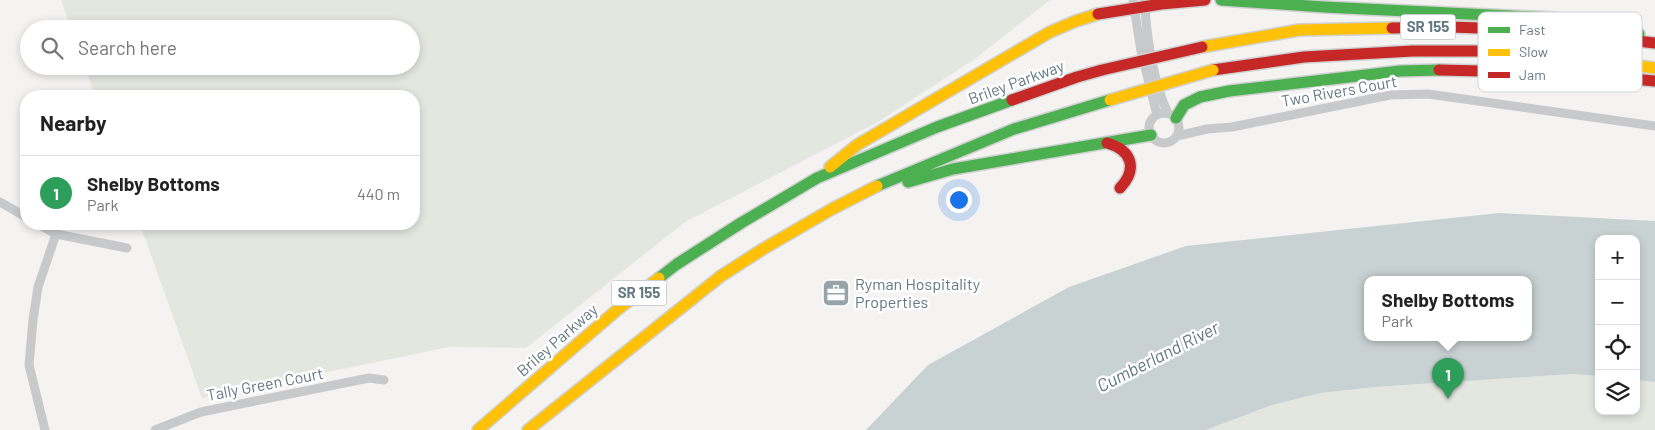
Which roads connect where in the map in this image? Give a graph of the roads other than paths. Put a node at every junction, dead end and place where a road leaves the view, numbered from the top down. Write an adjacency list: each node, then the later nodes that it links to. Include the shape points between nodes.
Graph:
1 (1206, 0): 3 (highway)
2 (1221, 0): 5 (highway)
3 (1145, 4): 4 (highway); 18 (street, via 1149,44 1163,102)
4 (1133, 5): 17 (street); 24 (highway, via 1050,32 857,145)
5 (1478, 15)
6 (1478, 28): 24 (highway, Briley Parkway / SR 155, bridge, via 1299,30 1202,47 1077,77 936,127)
7 (1642, 35): 8 (highway)
8 (1655, 39)
9 (1642, 42): 10 (highway, Briley Parkway / SR 155, bridge)
10 (1655, 43)
11 (1478, 51): 29 (highway, SR 155, bridge, via 1304,57 1213,70 1014,129 902,175)
12 (1642, 66): 13 (highway, SR 155, bridge)
13 (1655, 68)
14 (1478, 71): 18 (highway, via 1400,71 1239,90 1200,97 1184,105)
15 (1642, 80): 16 (highway)
16 (1655, 81)
17 (1157, 115): 18 (street); 21 (street, via 1150,125)
18 (1174, 118): 20 (street, via 1196,129); 22 (street, via 1179,129)
19 (1655, 126): 20 (street, Two Rivers Court, via 1428,94 1390,95)
20 (1208, 129): 22 (street, Two Rivers Court)
21 (1151, 135): 22 (street, via 1163,143); 23 (highway)
22 (1177, 136)
23 (1107, 143): 25 (highway, via 1123,149 1130,162 1130,177); 29 (highway, via 944,172 887,188)
24 (817, 178): 35 (highway, Briley Parkway / SR 155, via 677,264 617,310)
25 (1120, 188)
26 (0, 202): 27 (street)
27 (20, 214)
28 (49, 230): 30 (street)
29 (795, 231): 36 (highway, SR 155, via 721,276)
30 (56, 234): 31 (street); 33 (street, via 38,287 29,365)
31 (126, 248)
32 (384, 380): 34 (street, Tally Green Court, via 369,378 201,412)
33 (45, 430)
34 (155, 430)
35 (478, 430)
36 (528, 430)

